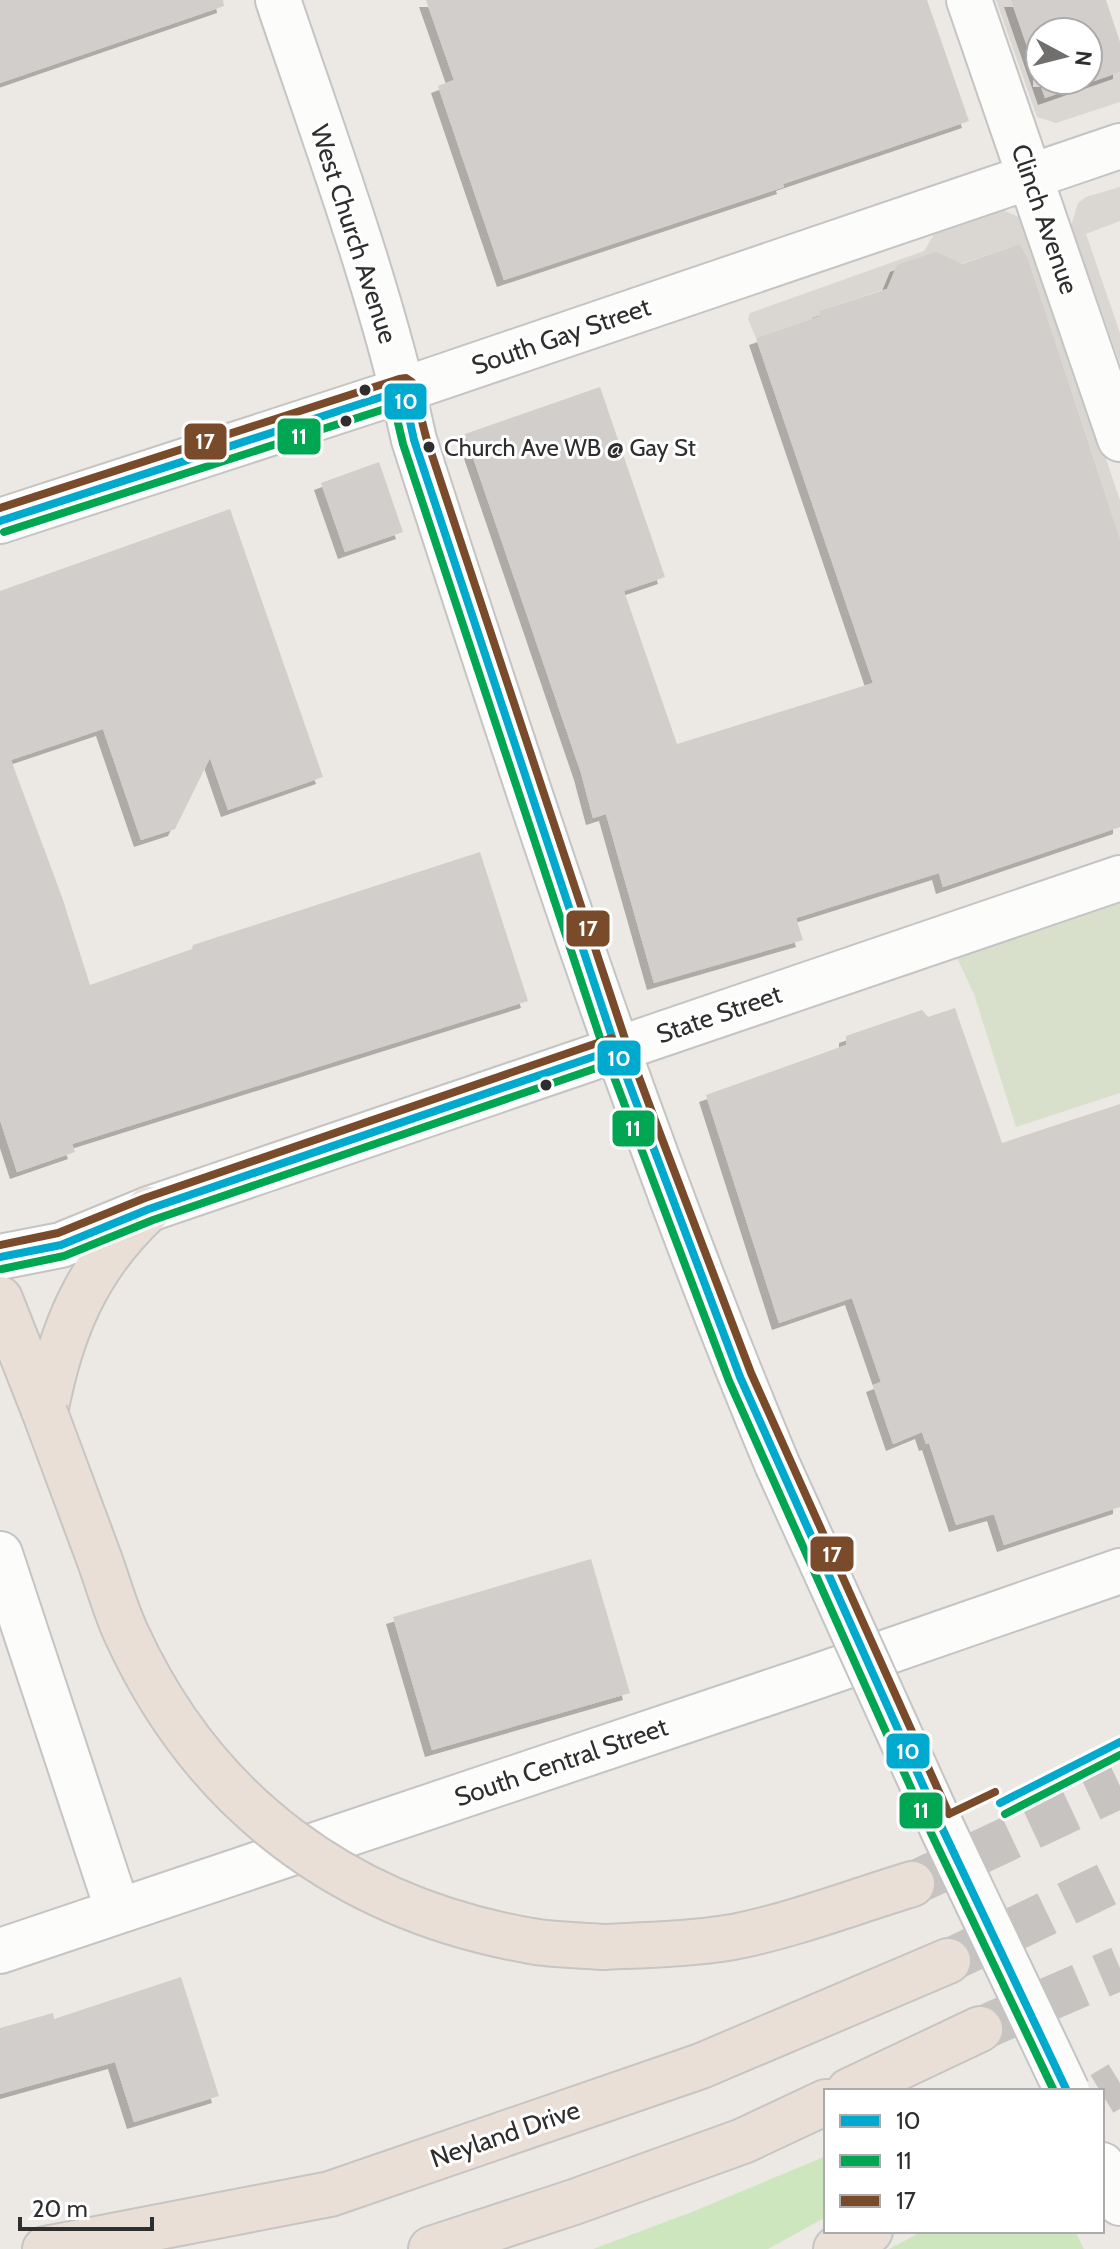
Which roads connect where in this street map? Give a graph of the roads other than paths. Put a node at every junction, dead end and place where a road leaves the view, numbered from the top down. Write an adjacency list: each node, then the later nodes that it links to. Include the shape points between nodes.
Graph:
1 (278, 0): 5 (street, West Church Avenue, via 360,242)
2 (969, 0): 4 (street, Clinch Avenue)
3 (1120, 146): 4 (street, South Gay Street)
4 (1029, 176): 5 (street, South Gay Street); 6 (street, Clinch Avenue)
5 (403, 390): 7 (street, South Gay Street); 9 (street, West Church Avenue, via 414,440)
6 (1120, 439)
7 (0, 521)
8 (1120, 878): 9 (street, State Street)
9 (616, 1049): 10 (street, State Street); 22 (street, West Church Avenue, bridge, via 777,1464)
10 (149, 1209): 11 (street, State Street, via 61,1245); 13 (highway, via 125,1230 87,1287 64,1334)
11 (0, 1257)
12 (0, 1299): 13 (highway)
13 (45, 1413): 16 (highway, bridge, via 126,1634 162,1703 251,1810 302,1851 356,1884 474,1928 532,1941 603,1947 734,1937)
14 (0, 1554): 17 (street)
15 (1120, 1571): 17 (street, South Central Street)
16 (912, 1884)
17 (118, 1911): 18 (street, South Central Street)
18 (0, 1951)
19 (948, 1961): 27 (highway, Neyland Drive, via 701,2066 330,2194)
20 (980, 2029): 21 (highway)
21 (853, 2089)
22 (1066, 2089)
23 (824, 2103): 28 (highway, via 743,2141)
24 (1104, 2169): 25 (street)
25 (1120, 2203)
26 (866, 2233): 29 (highway)
27 (45, 2249)
28 (431, 2249)
29 (836, 2249)

